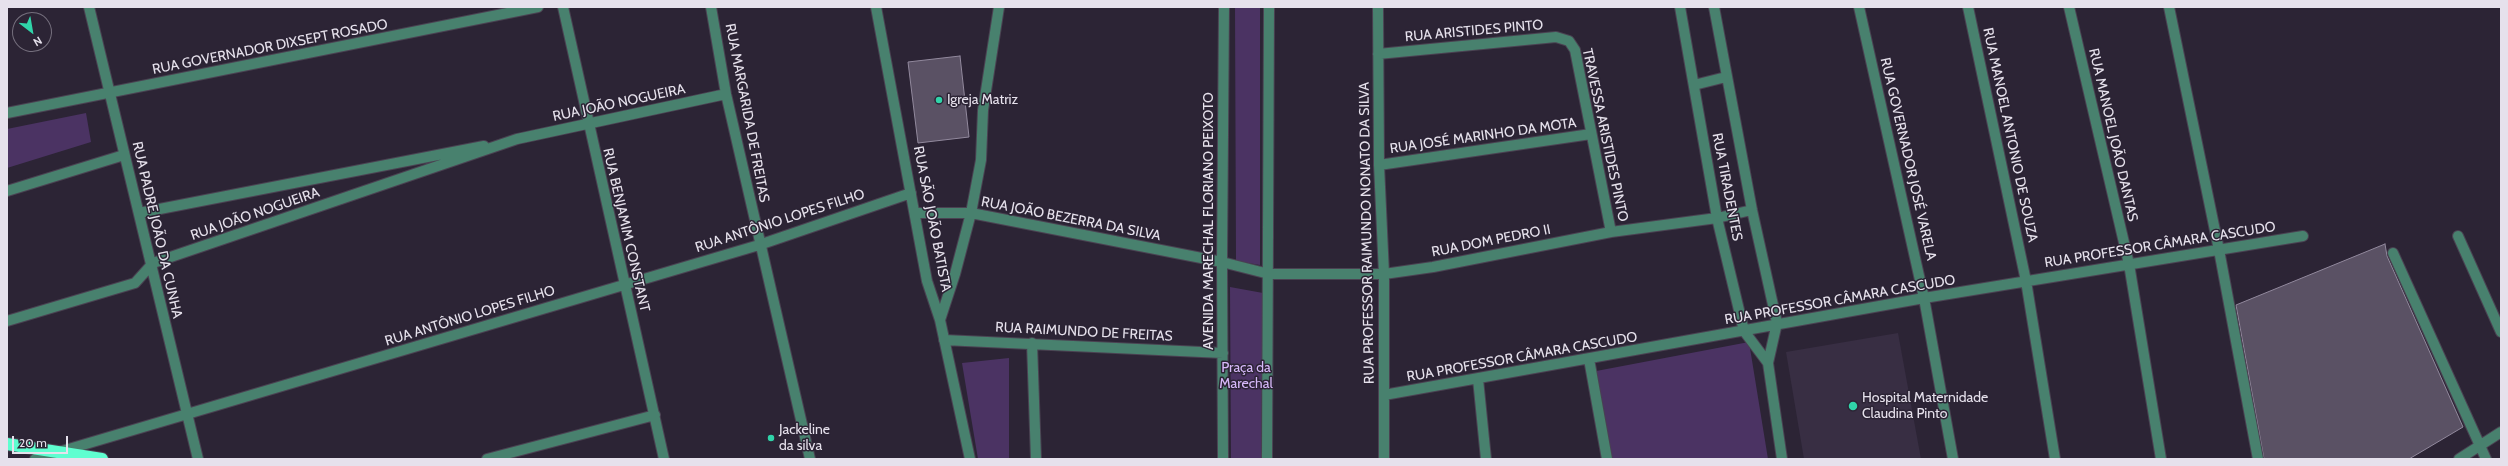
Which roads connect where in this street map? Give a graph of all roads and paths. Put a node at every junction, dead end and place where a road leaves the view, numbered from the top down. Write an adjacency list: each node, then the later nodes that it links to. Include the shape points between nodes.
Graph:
1 (89, 7): 20 (street, RUA PADRE JOÃO DA CUNHA)
2 (538, 7): 20 (street, RUA GOVERNADOR DIXSEPT ROSADO)
3 (563, 7): 23 (street, RUA BENJAMIM CONSTANT)
4 (711, 7): 21 (street, RUA MARGARIDA DE FREITAS)
5 (876, 7): 29 (street, RUA SÃO JOÃO BATISTA)
6 (999, 7): 33 (street, via 983,110 981,160)
7 (1224, 7): 41 (street, AVENIDA MARECHAL FLORIANO PEIXOTO)
8 (1269, 7): 44 (street)
9 (1378, 7): 17 (street, RUA PROFESSOR RAIMUNDO NONATO DA SILVA)
10 (1680, 7): 19 (street, RUA TIRADENTES)
11 (1714, 7): 18 (street, RUA TIRADENTES)
12 (1859, 7): 48 (street, RUA GOVERNADOR JOSÉ VARELA)
13 (1968, 7): 46 (street, RUA MANOEL ANTONIO DE SOUZA)
14 (2069, 7): 42 (street, RUA MANOEL JOÃO DANTAS)
15 (2169, 7): 39 (street)
16 (1571, 43): 17 (street, RUA ARISTIDES PINTO, via 1556,37); 24 (street, TRAVESSA ARISTIDES PINTO, via 1575,50)
17 (1378, 54): 27 (street, RUA PROFESSOR RAIMUNDO NONATO DA SILVA)
18 (1726, 77): 19 (street); 30 (street, RUA TIRADENTES)
19 (1694, 85): 34 (street, RUA TIRADENTES)
20 (112, 93): 22 (street, RUA GOVERNADOR DIXSEPT ROSADO); 26 (street, RUA PADRE JOÃO DA CUNHA)
21 (726, 94): 23 (street, RUA JOÃO NOGUEIRA); 38 (street, RUA MARGARIDA DE FREITAS)
22 (7, 113)
23 (588, 125): 25 (street, RUA JOÃO NOGUEIRA); 47 (street, RUA BENJAMIM CONSTANT)
24 (1591, 134): 27 (street, RUA JOSÉ MARINHO DA MOTA); 35 (street, TRAVESSA ARISTIDES PINTO)
25 (517, 139): 31 (street, RUA JOÃO NOGUEIRA); 43 (street, RUA JOÃO NOGUEIRA)
26 (124, 155): 28 (street); 31 (street, RUA PADRE JOÃO DA CUNHA)
27 (1379, 165): 45 (street, RUA PROFESSOR RAIMUNDO NONATO DA SILVA)
28 (7, 191)
29 (911, 192): 32 (street, RUA SÃO JOÃO BATISTA); 38 (street, RUA ANTÔNIO LOPES FILHO)
30 (1752, 210): 34 (street, RUA DOM PEDRO II); 51 (street, RUA TIRADENTES)
31 (138, 213): 43 (street, RUA PADRE JOÃO DA CUNHA)
32 (915, 213): 33 (street, RUA JOÃO BEZERRA DA SILVA); 50 (street, RUA SÃO JOÃO BATISTA, via 927,281)
33 (971, 213): 41 (street, RUA JOÃO BEZERRA DA SILVA); 50 (street)
34 (1717, 218): 35 (street, RUA DOM PEDRO II); 52 (street, RUA TIRADENTES)
35 (1611, 232): 45 (street, RUA DOM PEDRO II, via 1433,267)
36 (2303, 236): 39 (street, RUA PROFESSOR CÂMARA CASCUDO)
37 (2458, 236): 53 (street)
38 (759, 245): 47 (street, RUA ANTÔNIO LOPES FILHO); 72 (street, RUA MARGARIDA DE FREITAS)
39 (2219, 250): 42 (street, RUA PROFESSOR CÂMARA CASCUDO); 84 (street)
40 (2393, 253): 65 (street)
41 (1222, 262): 44 (street, RUA JOÃO BEZERRA DA SILVA); 56 (street, AVENIDA MARECHAL FLORIANO PEIXOTO)
42 (2129, 264): 46 (street, RUA PROFESSOR CÂMARA CASCUDO); 83 (street, RUA MANOEL JOÃO DANTAS)
43 (151, 265): 49 (street, RUA JOÃO NOGUEIRA, via 135,283); 62 (street, RUA PADRE JOÃO DA CUNHA)
44 (1269, 274): 45 (street, RUA DOM PEDRO II); 76 (street)
45 (1384, 274): 60 (street, RUA PROFESSOR RAIMUNDO NONATO DA SILVA)
46 (2026, 281): 48 (street, RUA PROFESSOR CÂMARA CASCUDO); 82 (street, RUA MANOEL ANTONIO DE SOUZA)
47 (623, 284): 61 (street, RUA BENJAMIM CONSTANT); 62 (street, RUA ANTÔNIO LOPES FILHO)
48 (1924, 298): 51 (street, RUA PROFESSOR CÂMARA CASCUDO); 81 (street, RUA GOVERNADOR JOSÉ VARELA)
49 (7, 320)
50 (940, 320): 54 (street, RUA SÃO JOÃO BATISTA)
51 (1777, 323): 52 (street, RUA PROFESSOR CÂMARA CASCUDO); 58 (street, RUA TIRADENTES)
52 (1744, 332): 57 (street, RUA PROFESSOR CÂMARA CASCUDO); 58 (street, RUA TIRADENTES)
53 (2501, 332)
54 (944, 340): 55 (street, RUA RAIMUNDO DE FREITAS); 73 (street, RUA SÃO JOÃO BATISTA)
55 (1032, 343): 56 (street, RUA RAIMUNDO DE FREITAS); 74 (street)
56 (1223, 353): 75 (street, AVENIDA MARECHAL FLORIANO PEIXOTO)
57 (1589, 359): 59 (street, RUA PROFESSOR CÂMARA CASCUDO); 79 (street)
58 (1768, 363): 80 (street, RUA TIRADENTES)
59 (1478, 379): 60 (street, RUA PROFESSOR CÂMARA CASCUDO); 78 (street)
60 (1384, 395): 77 (street, RUA PROFESSOR RAIMUNDO NONATO DA SILVA)
61 (655, 415): 70 (street); 71 (street, RUA BENJAMIM CONSTANT)
62 (187, 416): 66 (street, RUA ANTÔNIO LOPES FILHO); 69 (street, RUA PADRE JOÃO DA CUNHA)
63 (2501, 432): 65 (street)
64 (7, 444): 66 (highway)
65 (2481, 445): 85 (street); 86 (street)
66 (58, 452): 67 (street, RUA ANTÔNIO LOPES FILHO); 68 (highway)
67 (35, 459)
68 (102, 459)
69 (198, 459)
70 (487, 459)
71 (664, 459)
72 (810, 459)
73 (970, 459)
74 (1036, 459)
75 (1223, 459)
76 (1267, 459)
77 (1384, 459)
78 (1486, 459)
79 (1606, 459)
80 (1782, 459)
81 (1953, 459)
82 (2055, 459)
83 (2161, 459)
84 (2258, 459)
85 (2459, 459)
86 (2486, 459)

